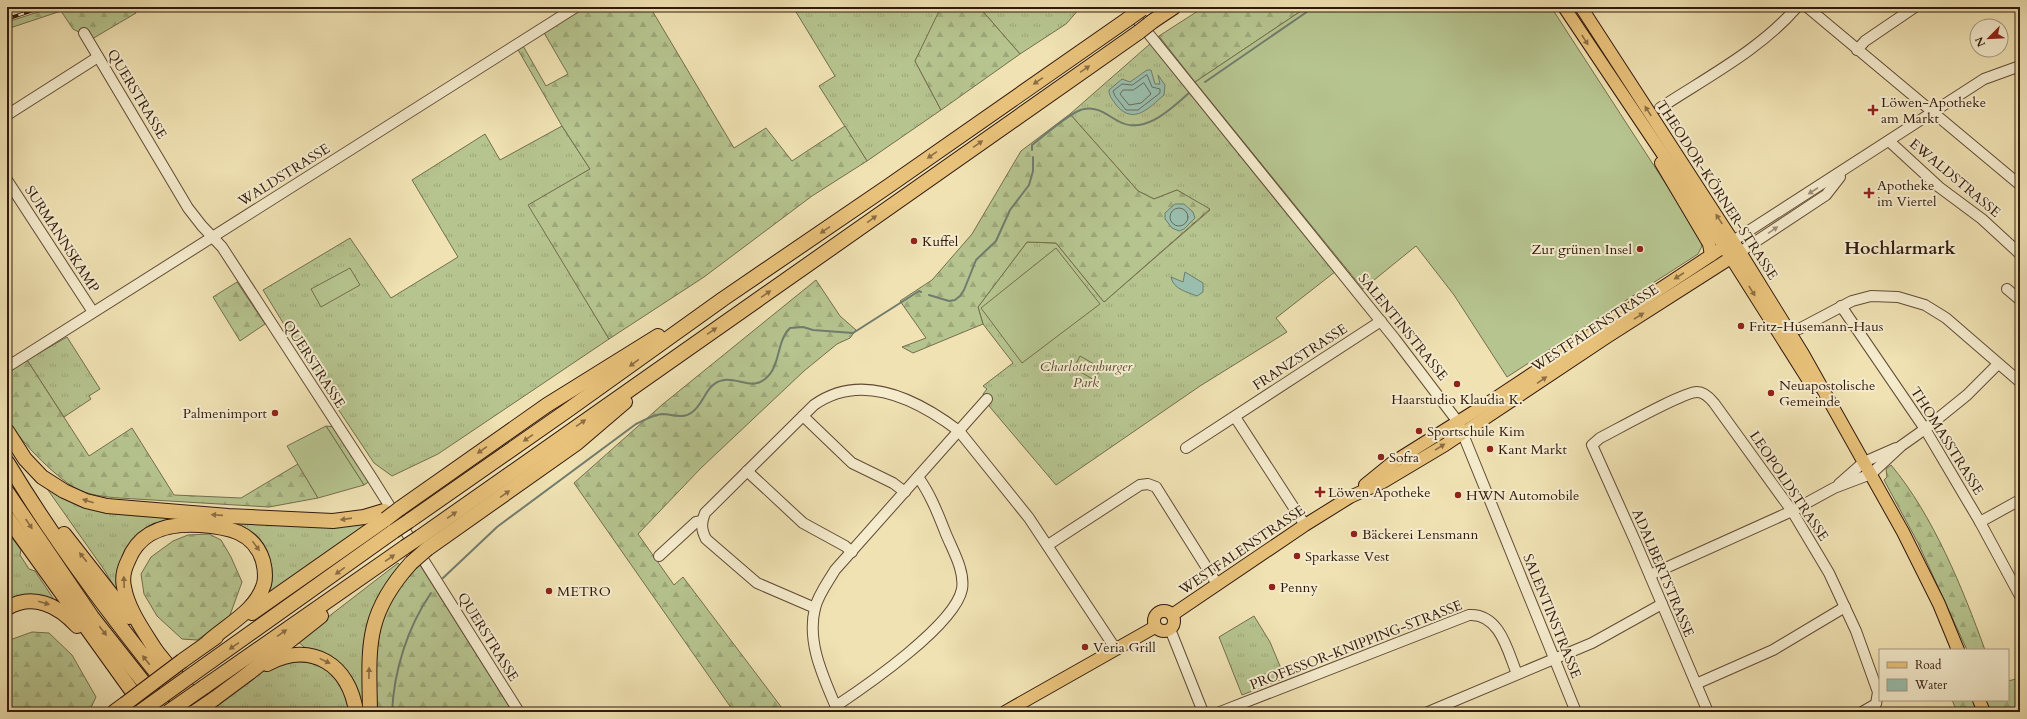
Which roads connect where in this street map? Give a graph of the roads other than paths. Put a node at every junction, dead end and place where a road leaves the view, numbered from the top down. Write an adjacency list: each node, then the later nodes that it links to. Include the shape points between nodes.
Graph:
1 (576, 7): 22 (street, WALDSTRASSE)
2 (1174, 7): 63 (highway, one-way to 2, bridge, via 690,346)
3 (1564, 7): 17 (main road, THEODOR-KÖRNER-STRASSE, one-way to 17)
4 (1581, 7): 23 (main road, THEODOR-KÖRNER-STRASSE, one-way to 4)
5 (1797, 7): 14 (street, via 1763,40)
6 (1807, 7): 11 (street)
7 (1915, 7): 11 (street)
8 (1143, 8): 9 (highway, bridge)
9 (1127, 13): 28 (highway, one-way to 28, via 884,190); 32 (street, SALENTINSTRASSE)
10 (84, 33): 12 (street, QUERSTRASSE)
11 (1857, 50): 15 (street)
12 (98, 57): 16 (street); 22 (street, QUERSTRASSE, via 188,208)
13 (2020, 68): 15 (street, WESTFALENSTRASSE, via 1984,79)
14 (1660, 108)
15 (1933, 112): 18 (street, WESTFALENSTRASSE); 21 (street)
16 (7, 115)
17 (1643, 126): 23 (main road, THEODOR-KÖRNER-STRASSE); 25 (main road, THEODOR-KÖRNER-STRASSE, via 1671,182 1709,244)
18 (1888, 141): 19 (street, WESTFALENSTRASSE); 24 (street, EWALDSTRASSE)
19 (1846, 170): 23 (street, WESTFALENSTRASSE, one-way to 23); 26 (street, WESTFALENSTRASSE, one-way to 19, via 1826,195)
20 (7, 180): 31 (street, SURMANNSKAMP)
21 (2020, 185)
22 (213, 236): 31 (street, WALDSTRASSE); 98 (street, QUERSTRASSE, via 372,478)
23 (1729, 244): 25 (main road, WESTFALENSTRASSE); 26 (main road, THEODOR-KÖRNER-STRASSE)
24 (2020, 254)
25 (1711, 255): 40 (main road, WESTFALENSTRASSE, one-way to 40)
26 (1736, 255): 40 (main road, WESTFALENSTRASSE, one-way to 26); 48 (main road, THEODOR-KÖRNER-STRASSE, via 1803,354)
27 (2007, 289): 29 (street)
28 (723, 299): 57 (highway, one-way to 57, via 589,377); 90 (highway, one-way to 90, bridge)
29 (2020, 300)
30 (1841, 306): 33 (street); 34 (street, via 1861,298 1886,296 1925,304 1946,318); 41 (street, THOMASSTRASSE)
31 (93, 312): 35 (street, WALDSTRASSE)
32 (1381, 321): 39 (street, FRANZSTRASSE); 40 (street, SALENTINSTRASSE)
33 (1800, 329)
34 (1998, 364): 36 (street); 41 (street, via 1967,395)
35 (7, 367)
36 (2020, 382)
37 (987, 399): 43 (street)
38 (803, 416): 43 (street, via 814,405 832,395 868,389 899,395); 49 (street); 55 (street, via 852,463 893,483)
39 (1234, 417): 46 (street, FRANZSTRASSE); 62 (street)
40 (1461, 427): 62 (main road, WESTFALENSTRASSE, via 1383,482 1350,497); 82 (street, SALENTINSTRASSE)
41 (1925, 429): 45 (street); 61 (street, THOMASSTRASSE)
42 (7, 431): 57 (highway, one-way to 42, via 334,521 228,516 107,506 86,501 42,477 25,458)
43 (959, 431): 52 (street); 64 (street)
44 (1592, 446): 58 (street, LEOPOLDSTRASSE, via 1600,438 1662,406 1692,392 1699,392 1714,403); 67 (street, ADALBERTSTRASSE)
45 (1901, 446): 48 (street); 50 (street)
46 (1186, 448)
47 (7, 462): 51 (highway)
48 (1864, 462): 50 (main road, THEODOR-KÖRNER-STRASSE); 53 (street)
49 (747, 472): 60 (street, via 706,513); 65 (street, via 803,523)
50 (1871, 474): 53 (street); 80 (main road, THEODOR-KÖRNER-STRASSE, via 1939,604)
51 (16, 476): 81 (highway, one-way to 51, via 67,538 32,486); 93 (highway, one-way to 51, via 108,610)
52 (918, 477): 55 (street); 89 (street, via 928,491 962,573 960,597 948,614 906,655)
53 (1834, 488): 58 (street)
54 (7, 492): 92 (highway, one-way to 92, via 92,617)
55 (905, 492): 65 (street)
56 (2020, 500): 61 (street)
57 (391, 511): 78 (highway)
58 (1792, 511): 67 (street); 72 (street, LEOPOLDSTRASSE, via 1829,573)
59 (7, 517): 83 (highway)
60 (702, 521): 66 (street, via 696,522); 74 (street, via 701,530 706,539 757,583)
61 (1980, 522): 70 (street, THOMASSTRASSE)
62 (1305, 525): 69 (main road, WESTFALENSTRASSE)
63 (423, 543): 68 (highway, one-way to 63, bridge, via 405,547); 97 (highway, one-way to 63, bridge, via 370,645 379,606)
64 (1048, 545): 69 (street, via 1140,485 1151,484 1156,487); 79 (street)
65 (852, 552): 74 (street, via 835,570)
66 (659, 556)
67 (1650, 575): 71 (street, ADALBERTSTRASSE)
68 (352, 584): 84 (highway, via 341,599); 92 (highway, one-way to 68, bridge)
69 (1217, 584): 75 (main road, WESTFALENSTRASSE)
70 (2020, 596)
71 (1662, 604): 82 (street, via 1592,643); 86 (street, ADALBERTSTRASSE)
72 (1845, 607): 86 (street, via 1774,650); 105 (street, LEOPOLDSTRASSE, via 1878,692 1876,704)
73 (7, 608): 83 (highway, one-way to 83, via 15,603 30,600 44,602 59,609 71,619 96,652)
74 (815, 608): 89 (street, via 813,626 818,661)
75 (1172, 615): 76 (main road, WESTFALENSTRASSE, via 1164,611 1158,613 1154,618); 77 (main road, via 1174,621)
76 (1155, 627): 77 (main road, via 1162,632); 79 (main road)
77 (1170, 629): 100 (street)
78 (208, 642): 81 (highway, one-way to 78, via 128,601 124,577 125,567 134,548 144,537 168,526 223,526 238,531 251,540 260,553 266,575 260,596 248,610); 88 (highway, bridge)
79 (1115, 648): 99 (main road)
80 (1958, 649)
81 (158, 654): 95 (highway)
82 (1554, 658): 85 (street); 103 (street, SALENTINSTRASSE)
83 (113, 666): 91 (highway)
84 (249, 673): 94 (highway, bridge); 96 (highway, one-way to 96, via 271,662 310,655 333,665 345,678 352,691)
85 (1517, 674): 101 (street, PROFESSOR-KNIPPING-STRASSE, via 1503,640 1491,622 1484,617 1469,616); 102 (street)
86 (1696, 684): 104 (street, ADALBERTSTRASSE)
87 (1979, 701): 106 (main road)
88 (120, 708)
89 (837, 709)
90 (140, 712)
91 (148, 712)
92 (167, 712)
93 (188, 712)
94 (195, 712)
95 (206, 712)
96 (356, 712)
97 (370, 712)
98 (519, 712)
99 (1005, 712)
100 (1203, 712)
101 (1220, 712)
102 (1428, 712)
103 (1576, 712)
104 (1708, 712)
105 (1862, 712)
106 (1984, 712)

